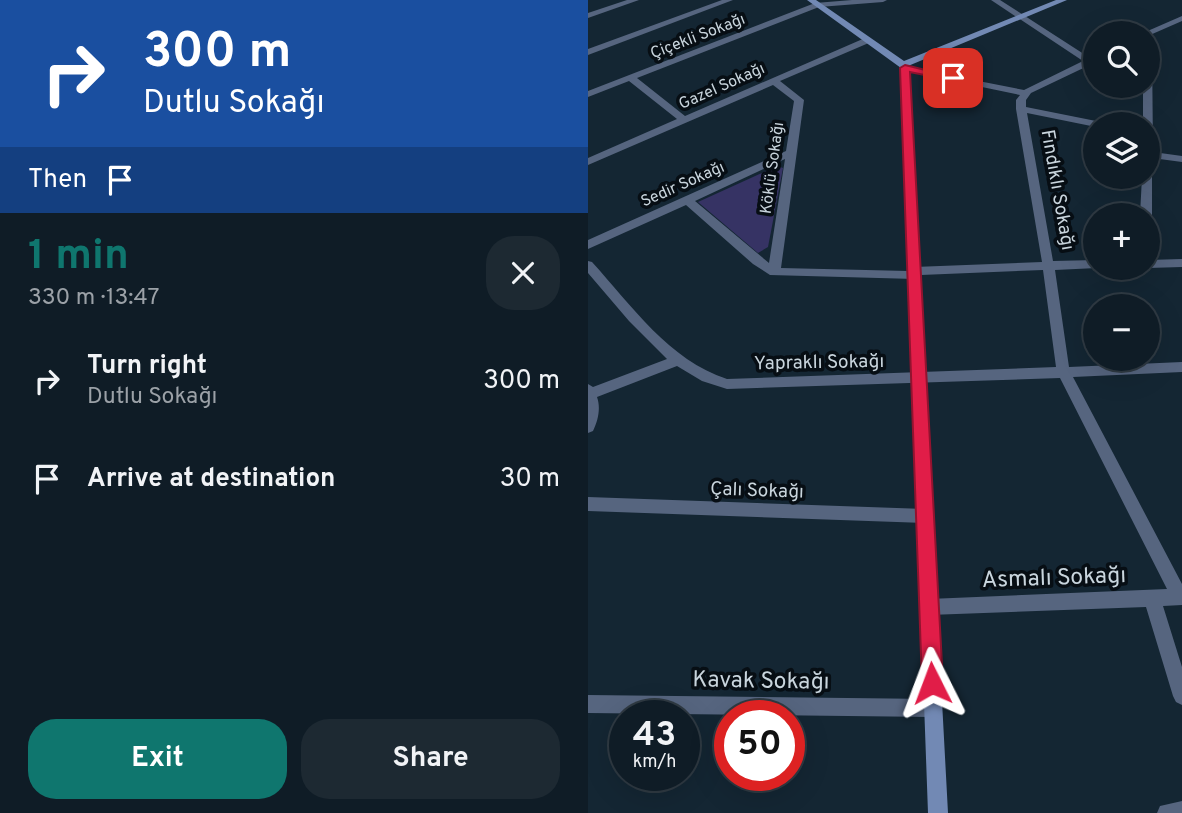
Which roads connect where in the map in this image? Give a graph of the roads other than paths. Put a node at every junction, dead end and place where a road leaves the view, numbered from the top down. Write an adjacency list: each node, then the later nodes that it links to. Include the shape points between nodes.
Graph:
1 (635, 0): 7 (street)
2 (729, 0): 12 (street)
3 (883, 0): 6 (street, Çiçekli Sokağı)
4 (995, 0): 8 (street)
5 (1063, 0): 8 (main road)
6 (814, 3): 11 (main road); 16 (street, Çiçekli Sokağı)
7 (588, 16)
8 (1021, 17): 13 (street); 15 (main road)
9 (1182, 18): 10 (street)
10 (1160, 27)
11 (868, 40): 15 (main road); 17 (street, Gazel Sokağı)
12 (588, 52)
13 (1083, 55)
14 (1083, 64): 18 (street)
15 (904, 67): 18 (street); 35 (main road)
16 (631, 78): 19 (street, Çiçekli Sokağı); 21 (street)
17 (774, 81): 21 (street, Gazel Sokağı); 23 (street, Köklü Sokağı, via 799,100)
18 (1025, 93): 20 (street, Fındıklı Sokağı)
19 (588, 94)
20 (1021, 109): 22 (street); 33 (street, Fındıklı Sokağı)
21 (684, 120): 26 (street, Gazel Sokağı)
22 (1083, 121)
23 (791, 153): 27 (street, Sedir Sokağı); 34 (street, Köklü Sokağı)
24 (1160, 156): 25 (street)
25 (1182, 159)
26 (588, 162)
27 (687, 201): 28 (street, Sedir Sokağı); 34 (street)
28 (588, 245)
29 (1182, 263): 31 (street)
30 (1083, 264): 33 (street)
31 (1160, 264)
32 (588, 265): 36 (street, Yapraklı Sokağı)
33 (1048, 265): 35 (street); 38 (street, Fındıklı Sokağı)
34 (774, 272): 35 (street)
35 (914, 273): 39 (main road)
36 (676, 361): 39 (street, Yapraklı Sokağı, via 705,378 727,384); 40 (street)
37 (1182, 367): 38 (street, Yapraklı Sokağı)
38 (1063, 370): 39 (street, Yapraklı Sokağı); 44 (street, Fındıklı Sokağı)
39 (919, 379): 43 (main road)
40 (590, 392): 41 (street, via 593,410)
41 (588, 427)
42 (588, 504): 43 (street, Çalı Sokağı)
43 (925, 516): 46 (main road)
44 (1181, 597): 45 (street, Asmalı Sokağı)
45 (1152, 598): 46 (street, Asmalı Sokağı); 47 (street)
46 (929, 607): 49 (main road)
47 (1182, 696)
48 (588, 704): 49 (street, Kavak Sokağı)
49 (933, 708): 51 (main road)
50 (1182, 811): 52 (street)
51 (938, 813)
52 (1167, 813)

